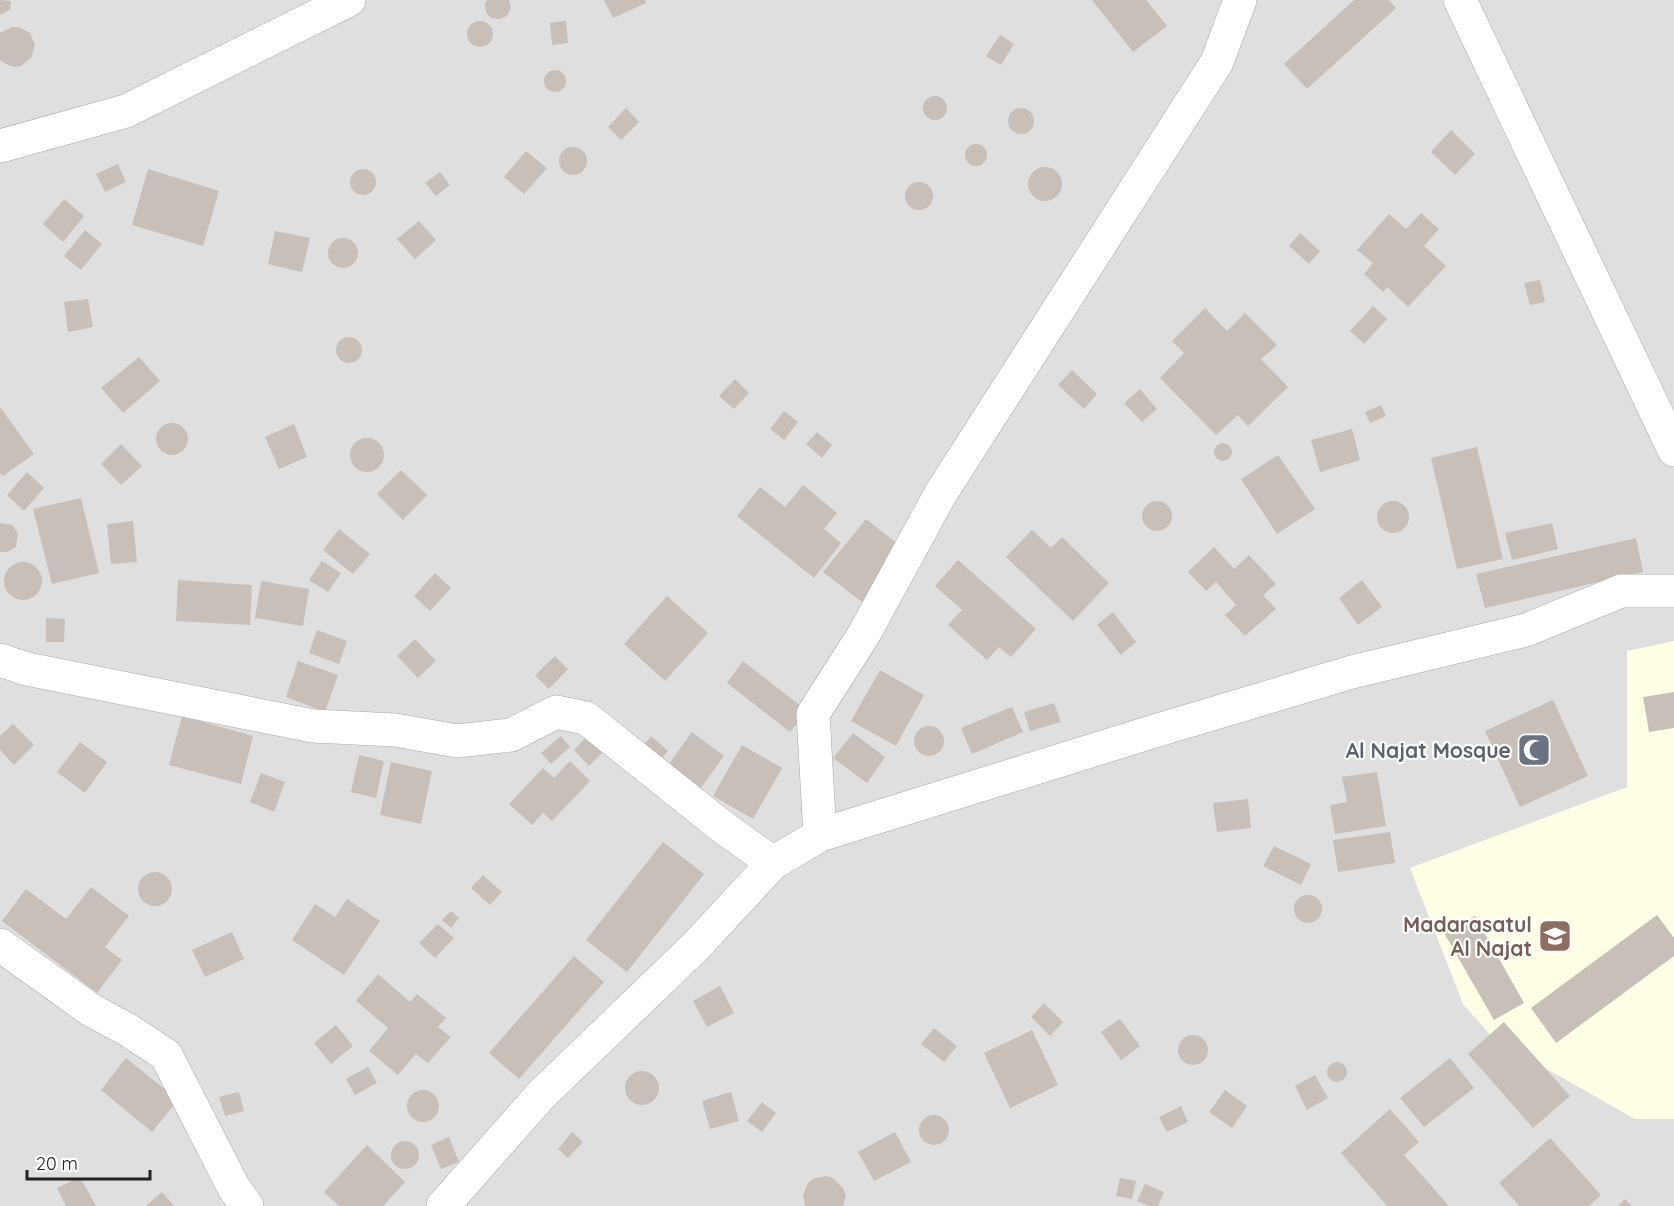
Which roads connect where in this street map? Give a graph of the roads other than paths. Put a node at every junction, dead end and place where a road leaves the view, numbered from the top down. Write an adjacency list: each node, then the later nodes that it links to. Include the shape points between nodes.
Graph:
1 (349, 0): 4 (street, via 126,111)
2 (1240, 0): 8 (street, via 1218,62 941,493 864,634 813,714)
3 (1460, 0): 5 (street)
4 (0, 146)
5 (1674, 450)
6 (1674, 591): 8 (street, via 1621,591 1526,630 1352,672)
7 (0, 660): 9 (street, via 27,669 313,726 394,730 458,741 511,735 556,712 586,718)
8 (820, 835): 9 (street)
9 (773, 863): 12 (street, via 695,947 541,1095)
10 (0, 945): 11 (street, via 91,1010 166,1055)
11 (247, 1206)
12 (442, 1206)

